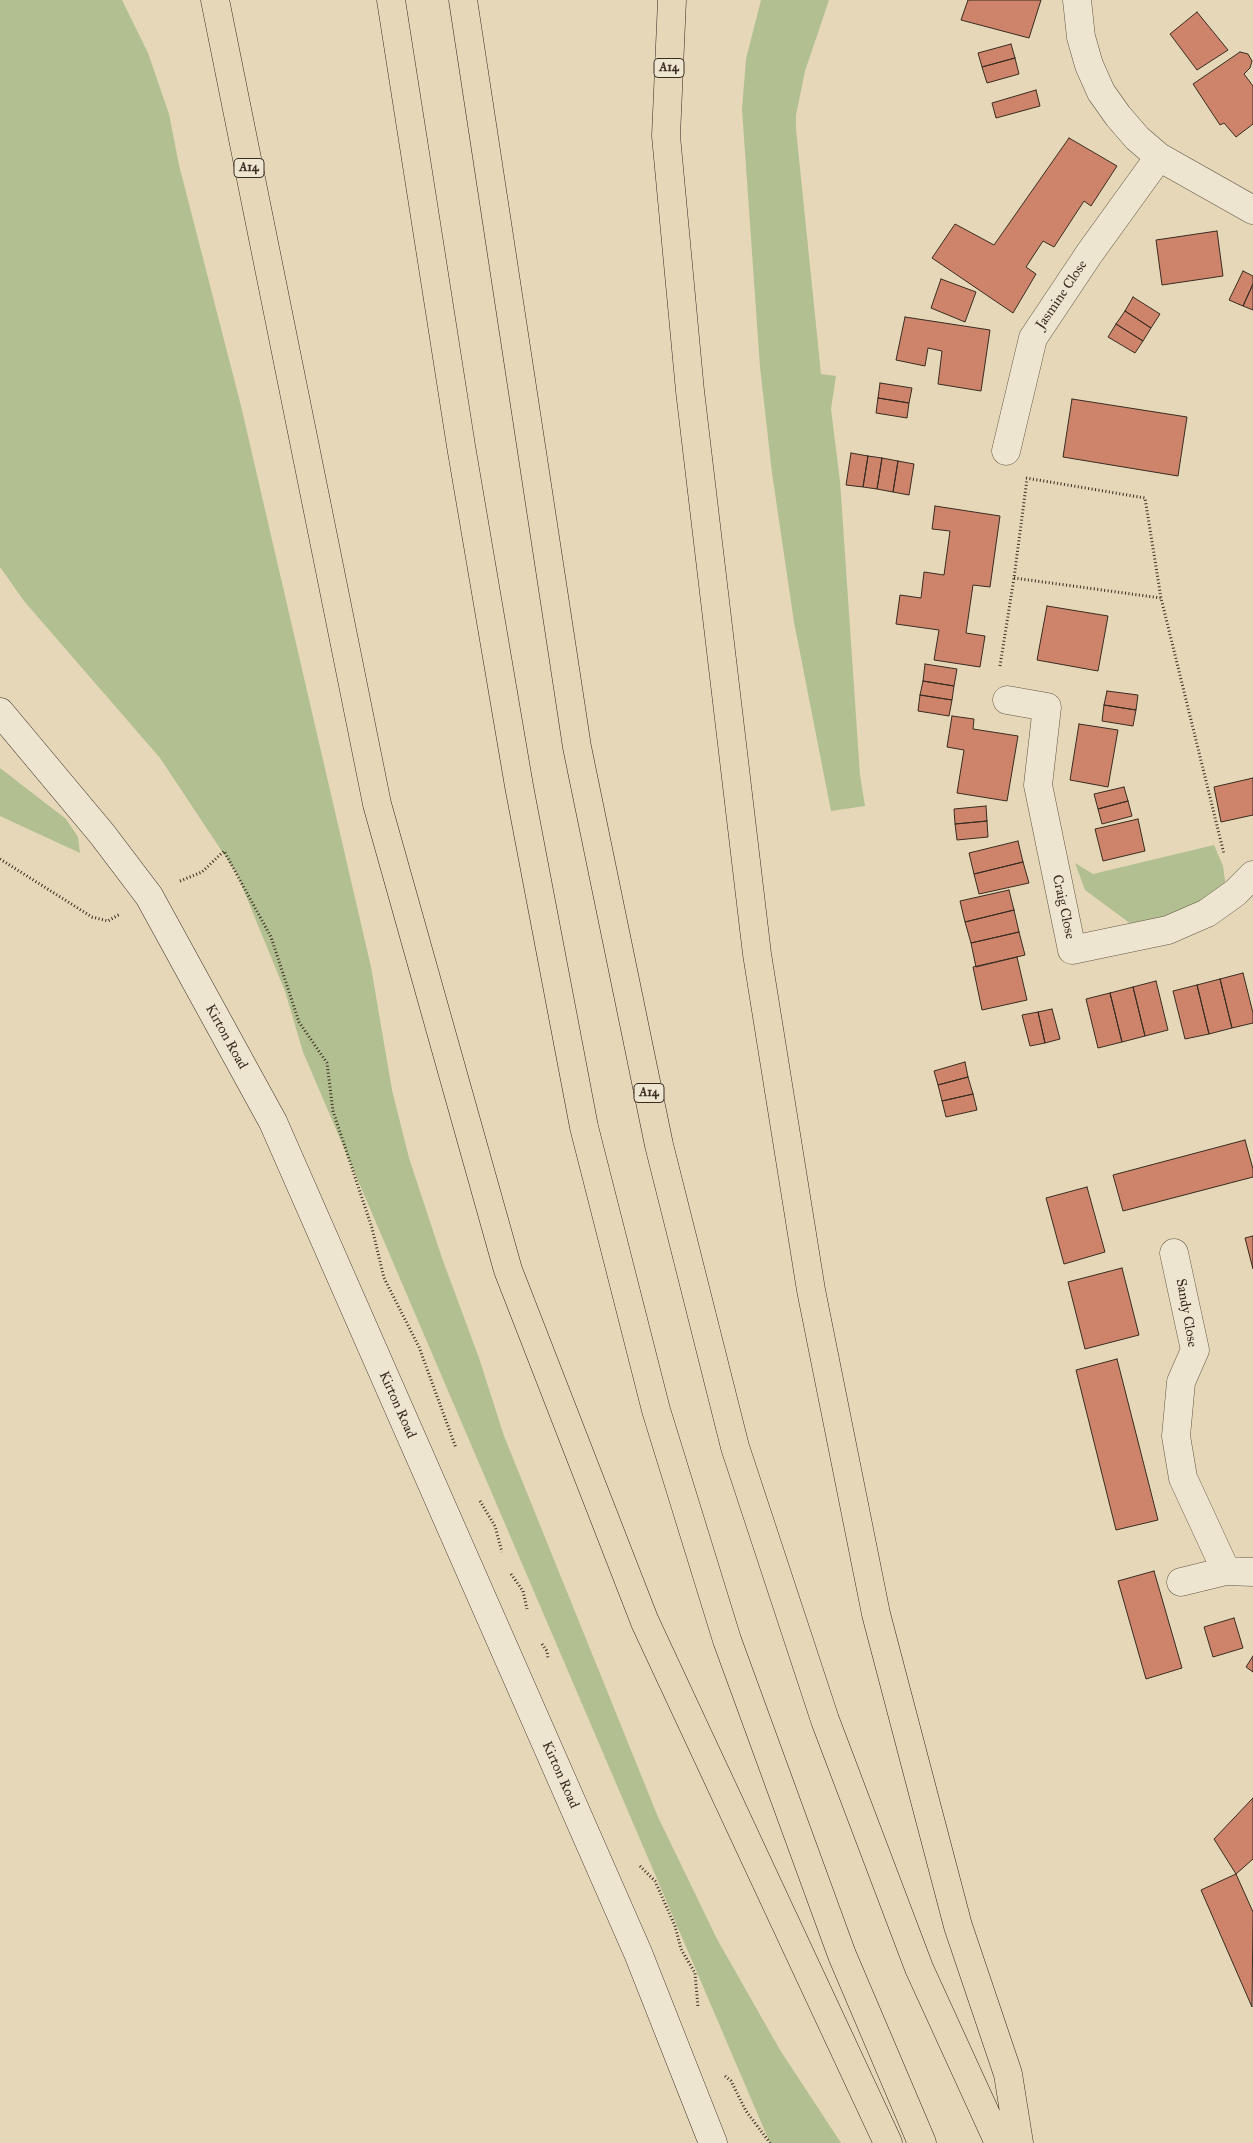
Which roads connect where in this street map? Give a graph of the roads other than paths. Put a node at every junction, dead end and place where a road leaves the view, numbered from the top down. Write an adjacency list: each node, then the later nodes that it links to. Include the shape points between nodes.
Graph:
1 (214, 0): 17 (highway, A14, via 377,804 508,1270 645,1622)
2 (392, 0): 18 (highway, via 461,446 519,786 584,1127 656,1410 727,1640 842,1954)
3 (463, 0): 19 (highway, A14, via 577,747 660,1145 736,1447 825,1720 919,1968)
4 (672, 0): 20 (highway, A14, via 666,136 690,391 757,954 811,1290 876,1614 958,1926 1008,2074)
5 (1077, 0): 6 (street, via 1081,37 1089,65 1102,92 1137,138)
6 (1159, 157): 7 (street); 8 (street, Jasmine Close, via 1033,338)
7 (1253, 210)
8 (1006, 451)
9 (1007, 700): 11 (street, Craig Close, via 1047,706 1038,785 1072,950 1168,930 1207,913)
10 (0, 712): 16 (street, Kirton Road, via 149,896 273,1122 638,1953)
11 (1249, 879)
12 (1174, 1253): 13 (street, Sandy Close, via 1195,1350 1181,1382 1176,1436 1183,1478)
13 (1226, 1571): 14 (street); 15 (street)
14 (1253, 1572)
15 (1182, 1582)
16 (713, 2143)
17 (888, 2143)
18 (922, 2143)
19 (999, 2143)
20 (1019, 2143)

